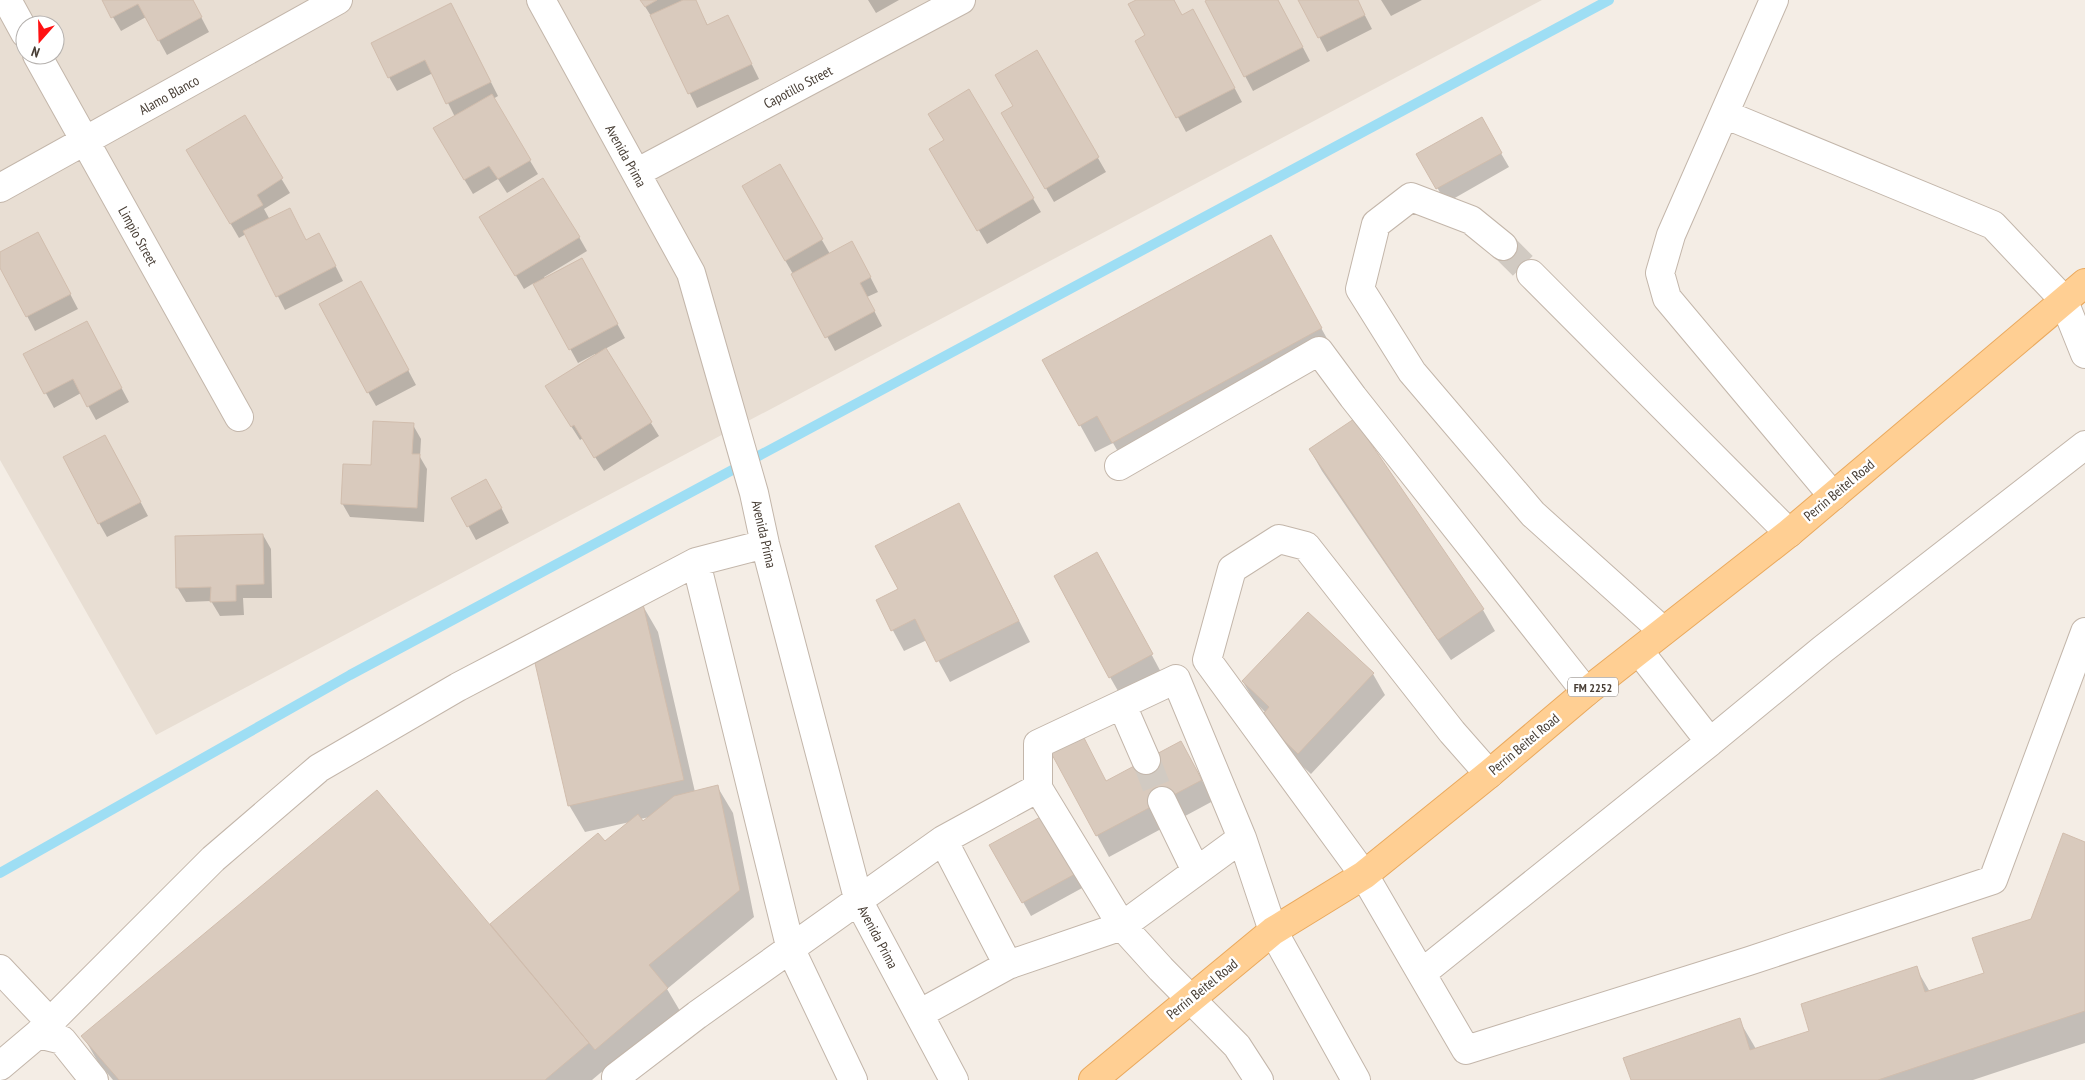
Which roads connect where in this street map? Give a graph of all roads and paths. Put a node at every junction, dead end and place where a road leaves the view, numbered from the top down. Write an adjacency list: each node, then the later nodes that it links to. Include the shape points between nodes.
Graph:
1 (7, 0): 6 (street)
2 (338, 0): 9 (street, Alamo Blanco)
3 (541, 0): 10 (street, Avenida Prima)
4 (961, 0): 10 (street, Capotillo Street)
5 (1774, 0): 8 (street)
6 (15, 15)
7 (43, 65): 9 (street, Limpio Street)
8 (1724, 114): 15 (street, via 1993,225); 20 (street, via 1672,235 1660,273 1667,298)
9 (85, 142): 11 (street, Alamo Blanco); 17 (street, Limpio Street)
10 (636, 173): 22 (street, Avenida Prima, via 691,273 754,493)
11 (0, 188)
12 (1503, 246): 24 (street, via 1471,220 1411,197 1376,224 1360,289 1412,372 1533,514)
13 (1532, 274): 21 (street)
14 (2085, 283): 15 (main road, Perrin Beitel Road / FM 2252)
15 (2063, 300): 16 (street); 20 (main road, Perrin Beitel Road / FM 2252)
16 (2085, 354)
17 (239, 417)
18 (2085, 445): 29 (street, via 1822,649)
19 (1119, 466): 27 (street, via 1319,351)
20 (1833, 496): 21 (main road, Perrin Beitel Road / FM 2252)
21 (1788, 533): 24 (main road, Perrin Beitel Road / FM 2252)
22 (765, 544): 23 (street); 38 (street, Avenida Prima)
23 (696, 562): 41 (street); 47 (street, via 458,687 318,768 213,859)
24 (1663, 631): 26 (main road, Perrin Beitel Road / FM 2252)
25 (2085, 632): 44 (street, via 1993,880 1466,1050)
26 (1638, 652): 27 (main road, Perrin Beitel Road / FM 2252); 29 (street)
27 (1586, 692): 31 (main road, Perrin Beitel Road / FM 2252)
28 (1122, 705): 30 (street); 32 (street, via 1038,744); 34 (street, via 1176,679)
29 (1710, 742): 44 (street)
30 (1146, 760)
31 (1489, 774): 37 (main road, Perrin Beitel Road / FM 2252); 37 (street, via 1452,732 1306,546 1279,539 1232,569 1207,660)
32 (1038, 788): 35 (street); 39 (street)
33 (1162, 801): 36 (street)
34 (1242, 838): 36 (street); 40 (street)
35 (943, 840): 38 (street); 42 (street)
36 (1196, 871): 39 (street)
37 (1364, 875): 40 (main road, Perrin Beitel Road / FM 2252); 44 (street)
38 (859, 902): 41 (street); 46 (street, Avenida Prima)
39 (1122, 926): 42 (street); 45 (street)
40 (1273, 931): 45 (main road, Perrin Beitel Road / FM 2252); 55 (street)
41 (791, 950): 49 (street, via 697,1015); 51 (street)
42 (1008, 965): 46 (street)
43 (0, 969): 47 (street)
44 (1422, 973)
45 (1190, 999): 53 (main road, Perrin Beitel Road / FM 2252); 54 (street, via 1237,1046)
46 (919, 1014): 52 (street, Avenida Prima)
47 (44, 1028): 48 (street); 50 (street, via 62,1040)
48 (0, 1066)
49 (616, 1079)
50 (94, 1080)
51 (853, 1080)
52 (954, 1080)
53 (1093, 1080)
54 (1260, 1080)
55 (1356, 1080)

